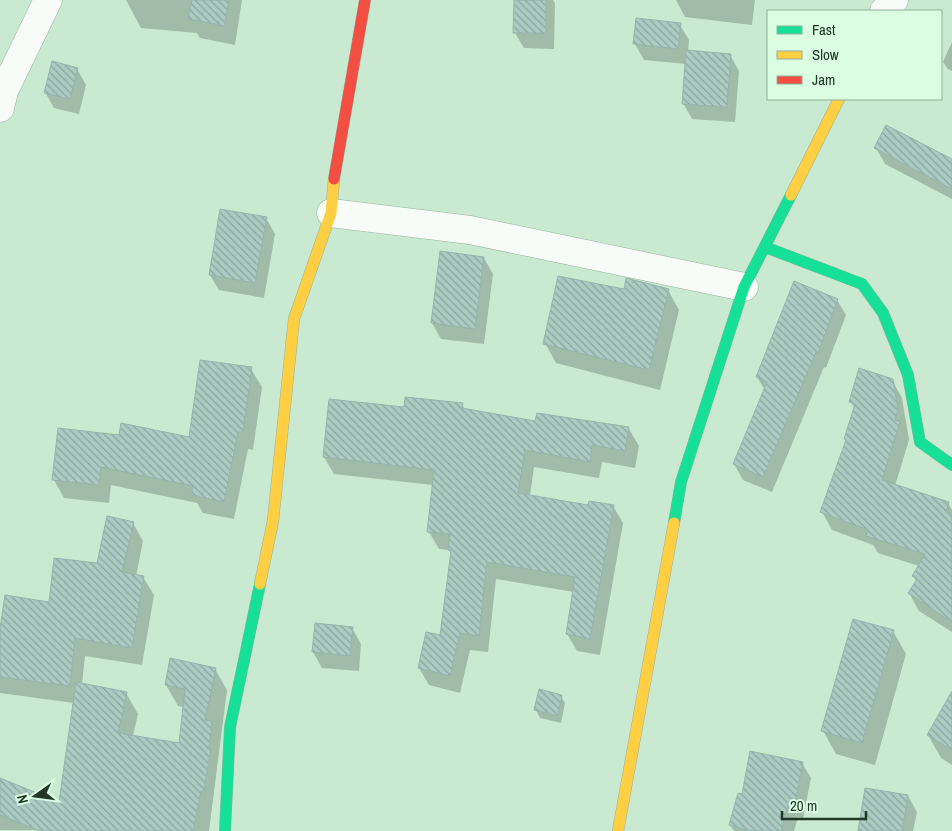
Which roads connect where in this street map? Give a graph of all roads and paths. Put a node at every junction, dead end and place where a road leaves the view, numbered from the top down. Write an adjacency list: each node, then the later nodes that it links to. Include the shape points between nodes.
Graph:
1 (48, 0): 6 (street, via 4,91)
2 (365, 0): 7 (street, via 336,163)
3 (894, 0): 4 (street)
4 (885, 10)
5 (839, 100): 8 (street)
6 (0, 108)
7 (331, 214): 9 (street, via 470,230); 11 (street, via 294,319 273,521 230,727)
8 (765, 247): 9 (street); 10 (street, via 862,284 884,313 908,375 920,442)
9 (744, 288): 12 (street, via 682,482)
10 (952, 465)
11 (224, 831)
12 (618, 831)

